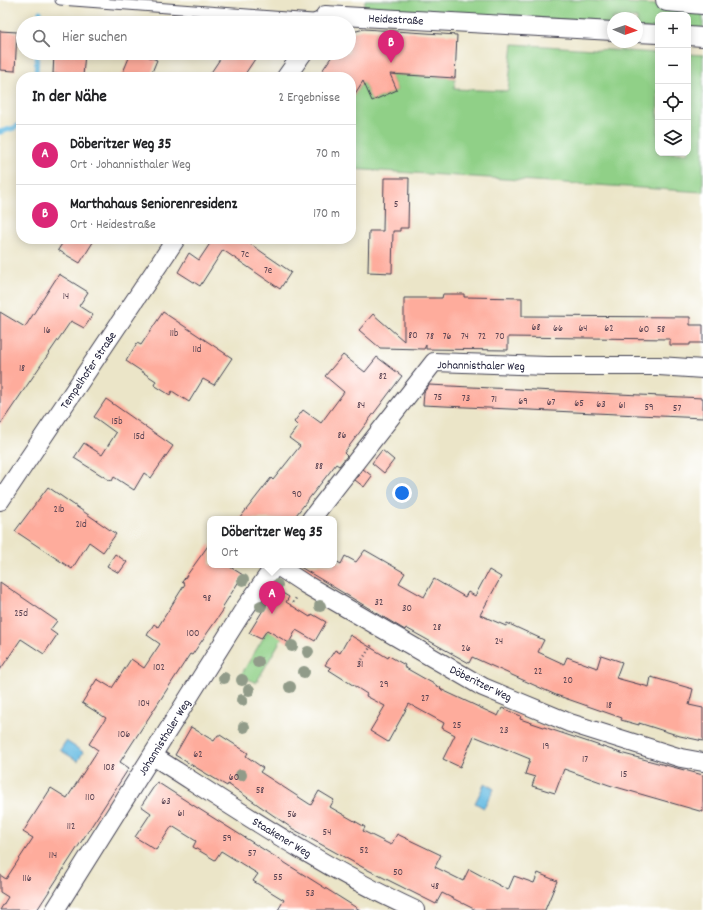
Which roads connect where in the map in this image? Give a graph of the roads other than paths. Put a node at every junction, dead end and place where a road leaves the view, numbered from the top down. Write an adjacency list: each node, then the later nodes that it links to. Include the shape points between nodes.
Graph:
1 (60, 0): 5 (lane, Heidestraße)
2 (667, 0): 3 (street)
3 (703, 3)
4 (324, 13): 6 (street, Heidestraße)
5 (273, 16)
6 (607, 31)
7 (643, 33): 8 (street)
8 (655, 34)
9 (691, 36): 10 (street)
10 (703, 37)
11 (298, 60): 12 (street)
12 (290, 72)
13 (173, 244): 15 (street, Tempelhofer Straße)
14 (703, 369): 16 (street, Johannisthaler Weg, via 434,362)
15 (0, 501)
16 (313, 516)
17 (274, 568): 19 (street, Johannisthaler Weg, via 241,614)
18 (281, 568): 20 (street, Döberitzer Weg, via 484,687 570,723 681,758)
19 (153, 756): 21 (street, Johannisthaler Weg); 22 (street, Staakener Weg, via 317,858)
20 (703, 762)
21 (55, 910)
22 (415, 910)

